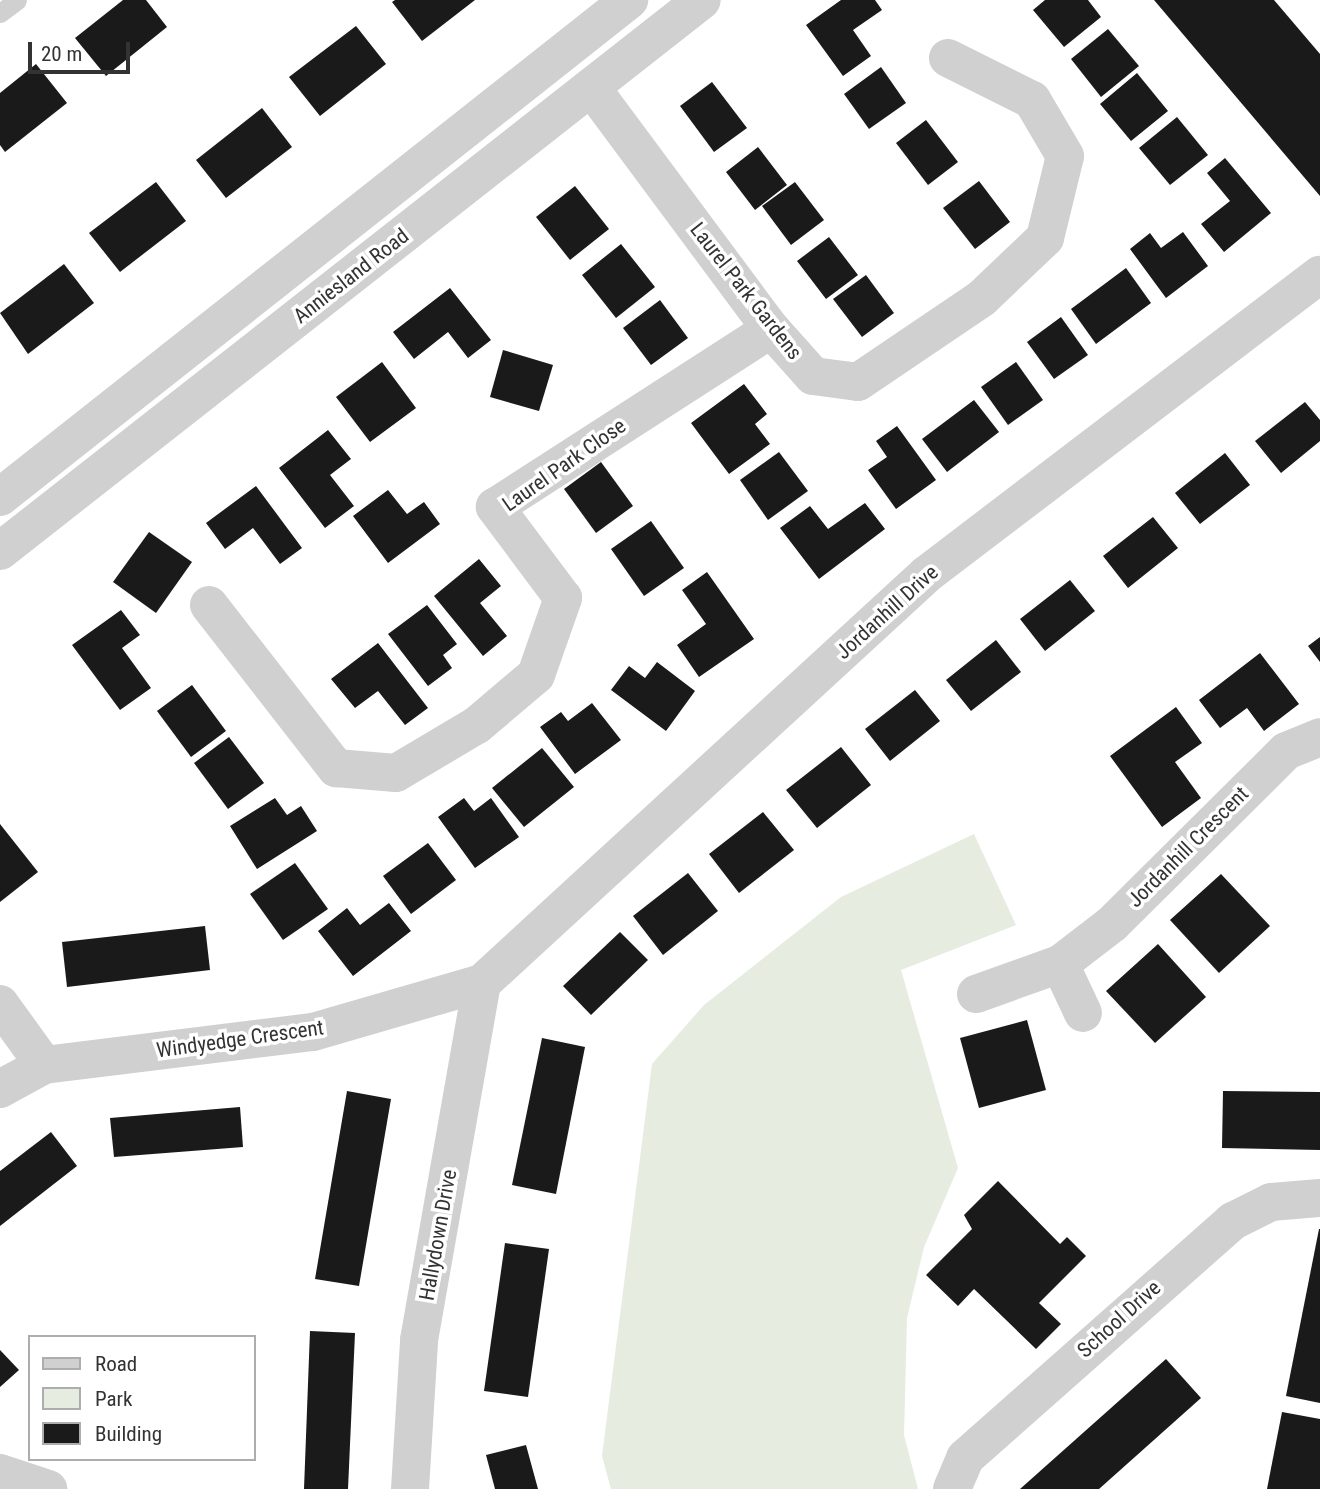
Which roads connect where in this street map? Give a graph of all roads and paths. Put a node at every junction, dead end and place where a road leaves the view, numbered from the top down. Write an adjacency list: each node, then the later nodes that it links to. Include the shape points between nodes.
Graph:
1 (17, 0): 4 (lane)
2 (629, 0): 7 (street, Anniesland Road)
3 (702, 0): 6 (street, Anniesland Road)
4 (0, 13)
5 (948, 58): 10 (street, Laurel Park Gardens, via 1032,100 1065,156 1045,238 982,298 858,382 813,376)
6 (591, 87): 9 (street, Anniesland Road); 10 (street, Laurel Park Gardens)
7 (316, 247): 9 (street); 11 (street, Anniesland Road)
8 (1320, 275): 16 (street, Jordanhill Drive, via 927,574)
9 (347, 279): 12 (street, Anniesland Road)
10 (771, 329): 13 (street, Laurel Park Close, via 495,507 563,598 536,675 477,725 396,773 336,768)
11 (0, 497)
12 (0, 551)
13 (209, 605)
14 (1320, 737): 15 (street, Jordanhill Crescent, via 1286,751 1112,924)
15 (1060, 964): 17 (street, Jordanhill Crescent); 19 (street)
16 (482, 983): 20 (street, Windyedge Crescent, via 313,1032); 25 (street, Hallydown Drive, via 419,1340)
17 (976, 994)
18 (0, 1004): 20 (street)
19 (1083, 1013)
20 (44, 1065): 21 (street, Windyedge Crescent)
21 (0, 1089)
22 (1320, 1198): 26 (street, School Drive, via 1271,1202 1233,1221 965,1458)
23 (0, 1473): 24 (street)
24 (48, 1489)
25 (410, 1489)
26 (952, 1489)

